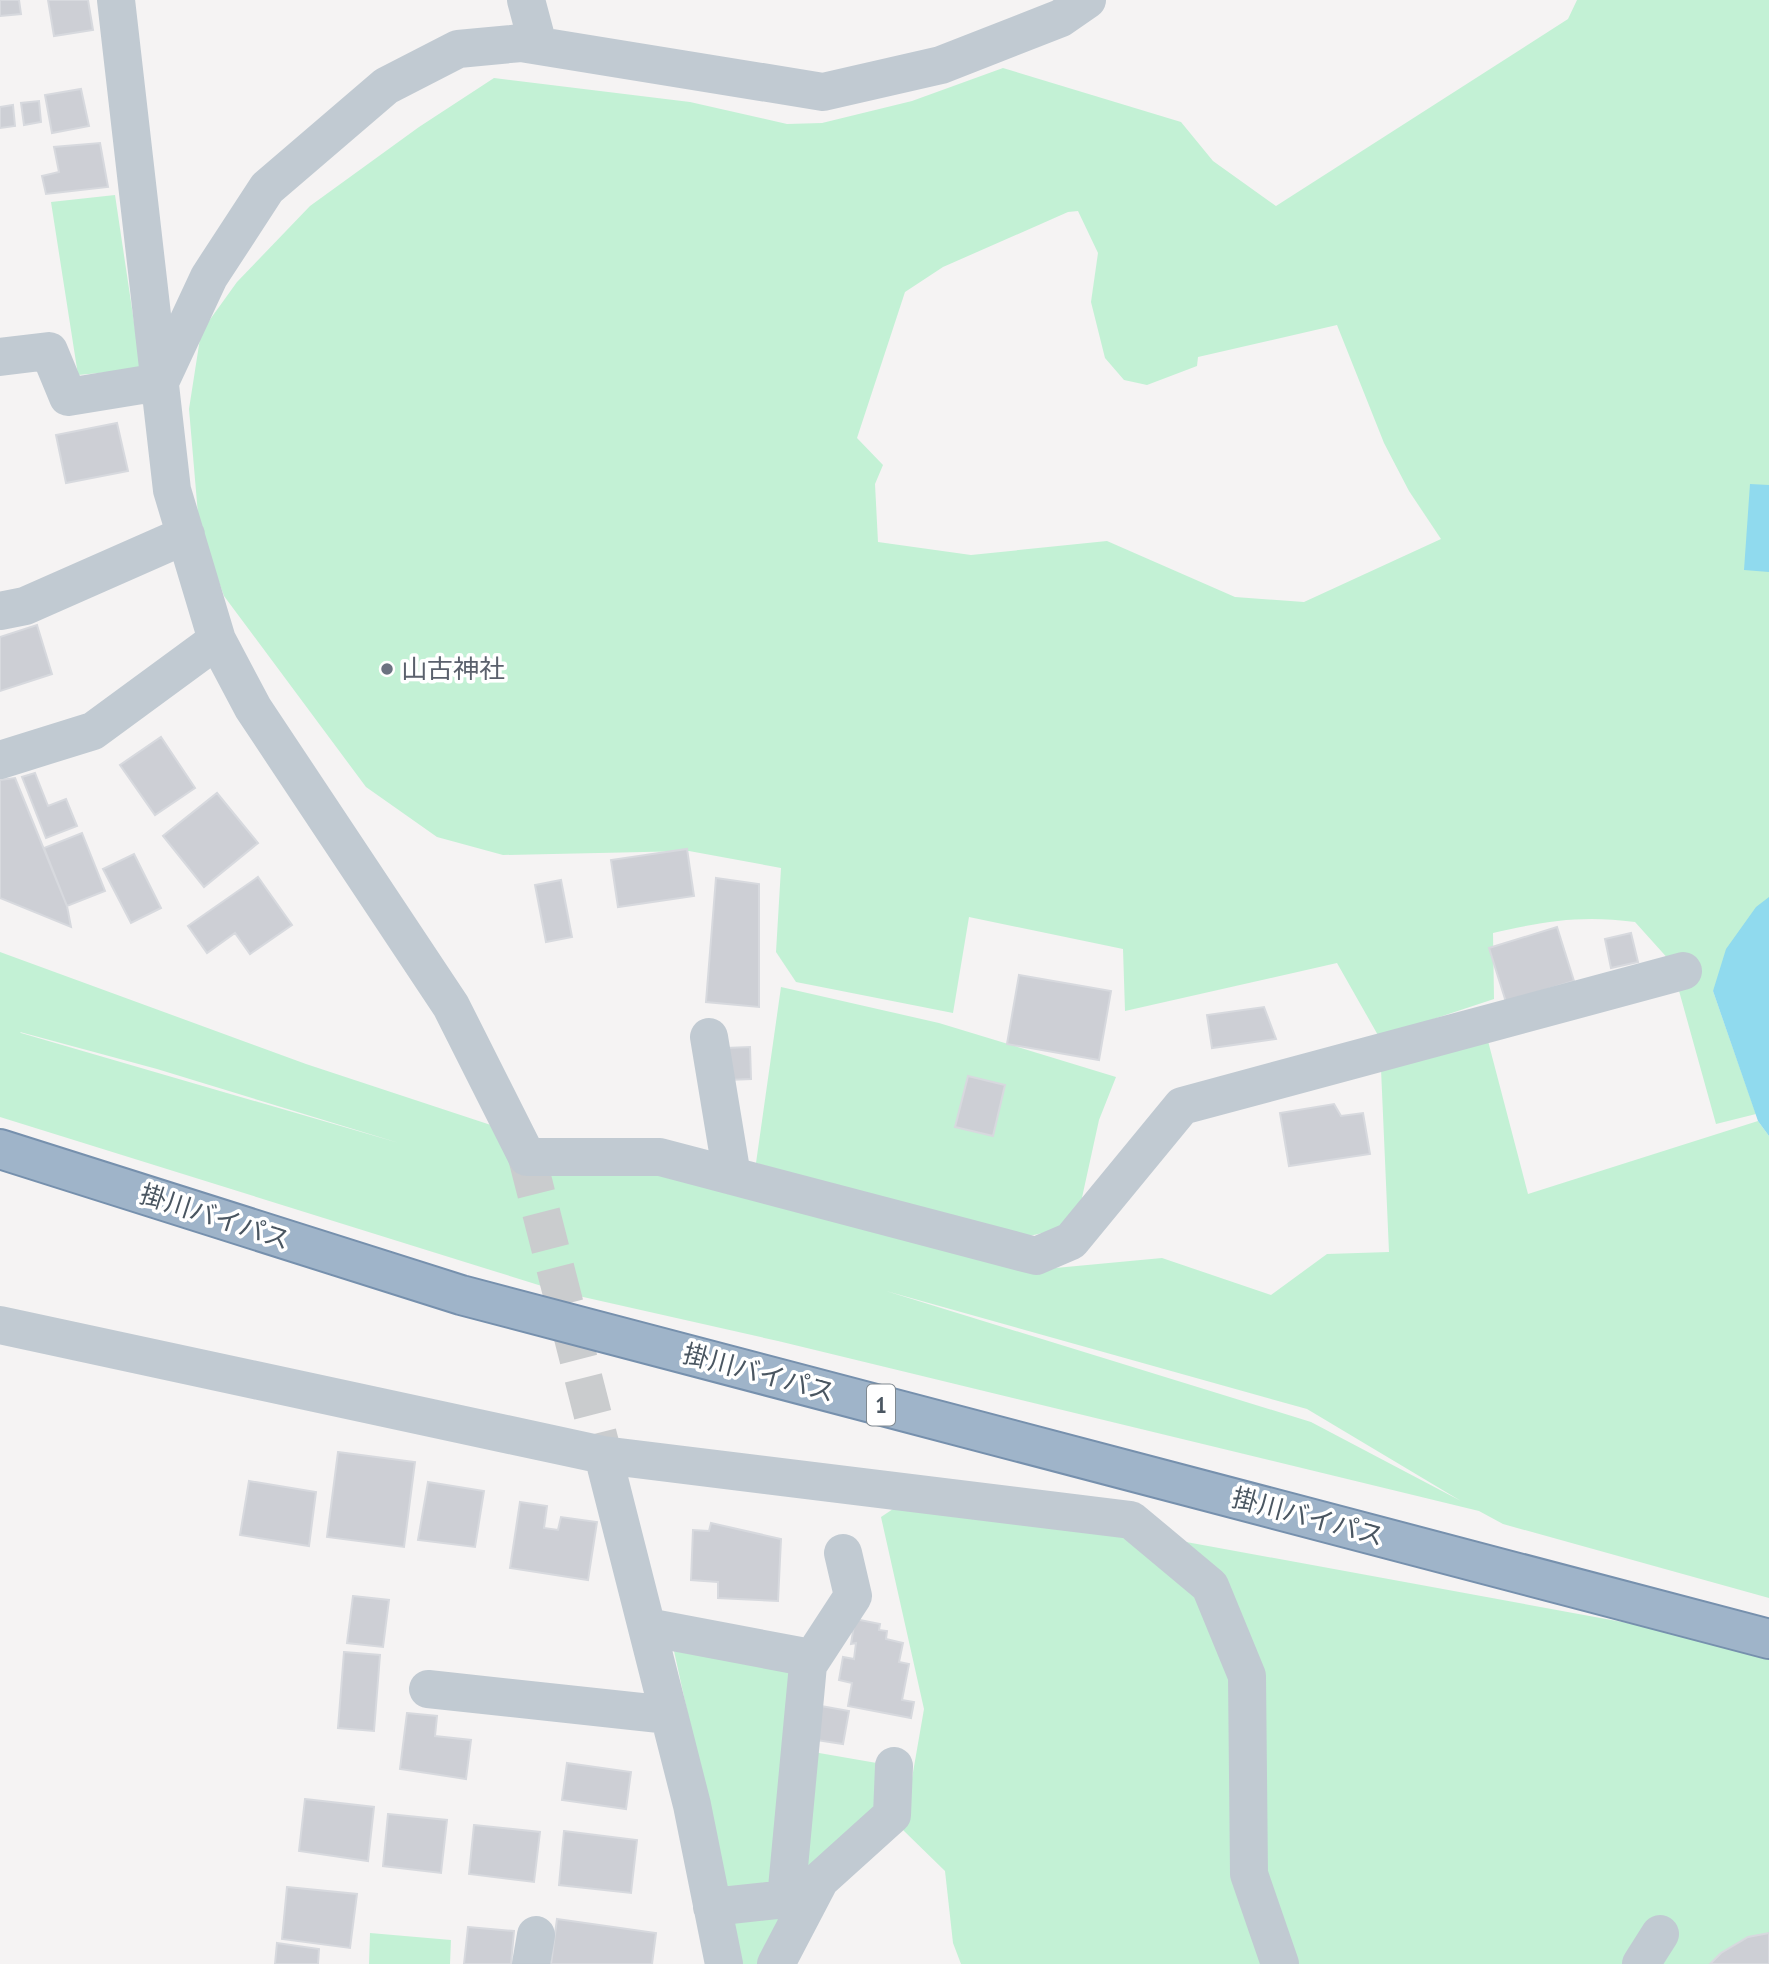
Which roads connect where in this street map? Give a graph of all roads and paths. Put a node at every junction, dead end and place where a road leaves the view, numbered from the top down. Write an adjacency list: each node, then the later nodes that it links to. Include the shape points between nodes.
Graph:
1 (116, 0): 6 (street)
2 (526, 0): 4 (street)
3 (1087, 0): 4 (street, via 1061,18 942,65 823,92)
4 (538, 45): 6 (street, via 458,49 386,86 267,188 209,277)
5 (0, 357): 6 (street, via 50,351 68,397)
6 (160, 382): 7 (street, via 172,490)
7 (186, 536): 8 (street, via 26,606); 9 (street)
8 (0, 611)
9 (217, 640): 10 (street, via 93,731); 14 (street, via 253,708 451,1006 527,1157 660,1157)
10 (0, 760)
11 (1683, 971): 14 (street, via 1182,1106 1071,1241 1037,1256)
12 (709, 1037): 14 (street)
13 (0, 1149): 19 (highway, 掛川バイパス / 1, via 461,1295)
14 (732, 1176)
15 (0, 1325): 16 (street)
16 (603, 1455): 18 (street); 27 (street, via 1131,1520 1210,1586 1247,1676 1250,1874)
17 (843, 1553): 20 (street, via 853,1595)
18 (647, 1627): 20 (street, via 800,1656); 22 (street)
19 (1769, 1639)
20 (808, 1665): 24 (street, via 786,1899)
21 (428, 1689): 22 (street)
22 (669, 1715): 24 (street)
23 (894, 1766): 26 (street, via 892,1815 820,1880)
24 (712, 1907): 25 (street)
25 (724, 1964)
26 (776, 1964)
27 (1280, 1964)

